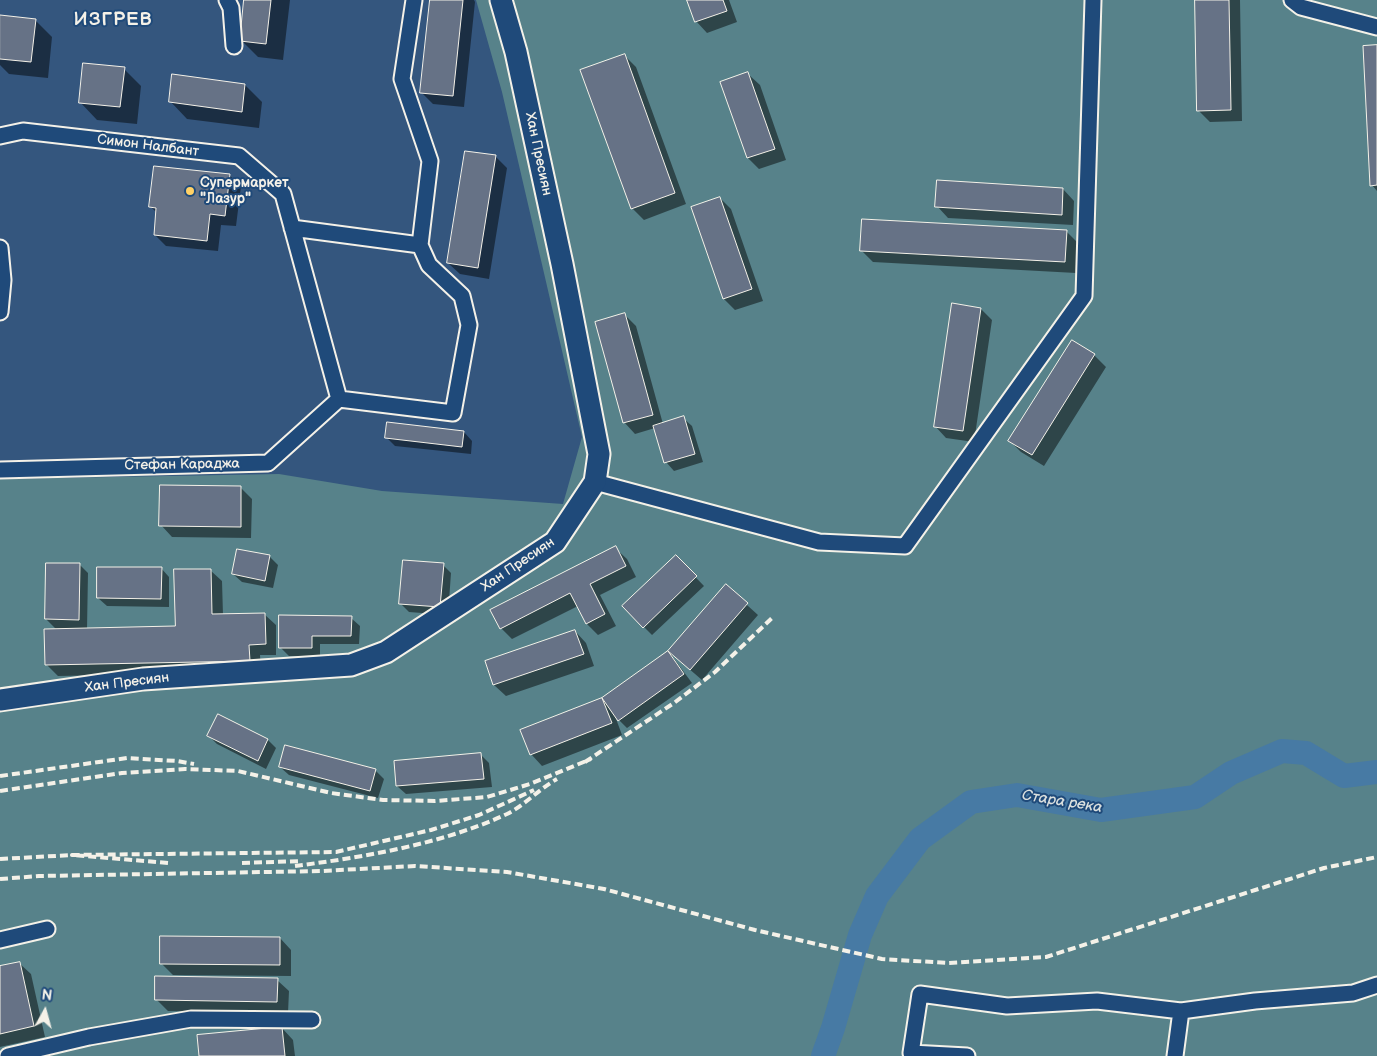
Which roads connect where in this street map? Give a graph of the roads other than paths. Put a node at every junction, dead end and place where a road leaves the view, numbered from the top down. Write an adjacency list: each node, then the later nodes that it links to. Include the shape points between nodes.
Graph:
1 (227, 0): 7 (street)
2 (414, 0): 10 (street, via 402,79 430,161)
3 (501, 0): 15 (street, Хан Пресиян, via 516,52 592,414 599,454)
4 (1093, 0): 15 (street, via 1084,296 905,546 819,542)
5 (1292, 0): 6 (street, via 1301,7)
6 (1377, 27)
7 (234, 46)
8 (0, 136): 9 (street, Симон Налбант, via 23,131 239,156 283,194)
9 (292, 228): 10 (street); 13 (street)
10 (420, 245): 13 (street, via 429,265 462,296 470,326 453,413)
11 (0, 248): 12 (street, via 3,280)
12 (0, 312)
13 (339, 399): 14 (street, Стефан Караджа, via 268,463)
14 (0, 470)
15 (596, 482): 16 (street, Хан Пресиян, via 555,542 386,652 351,665 143,679)
16 (0, 700)
17 (47, 929): 18 (street)
18 (0, 940)
19 (1377, 985): 20 (street, via 1353,993)
20 (1181, 1011): 22 (street, via 1098,1001 1007,1006 920,994); 25 (street)
21 (312, 1020): 23 (street, via 190,1018)
22 (910, 1054): 24 (street)
23 (8, 1056)
24 (967, 1056)
25 (1175, 1056)

